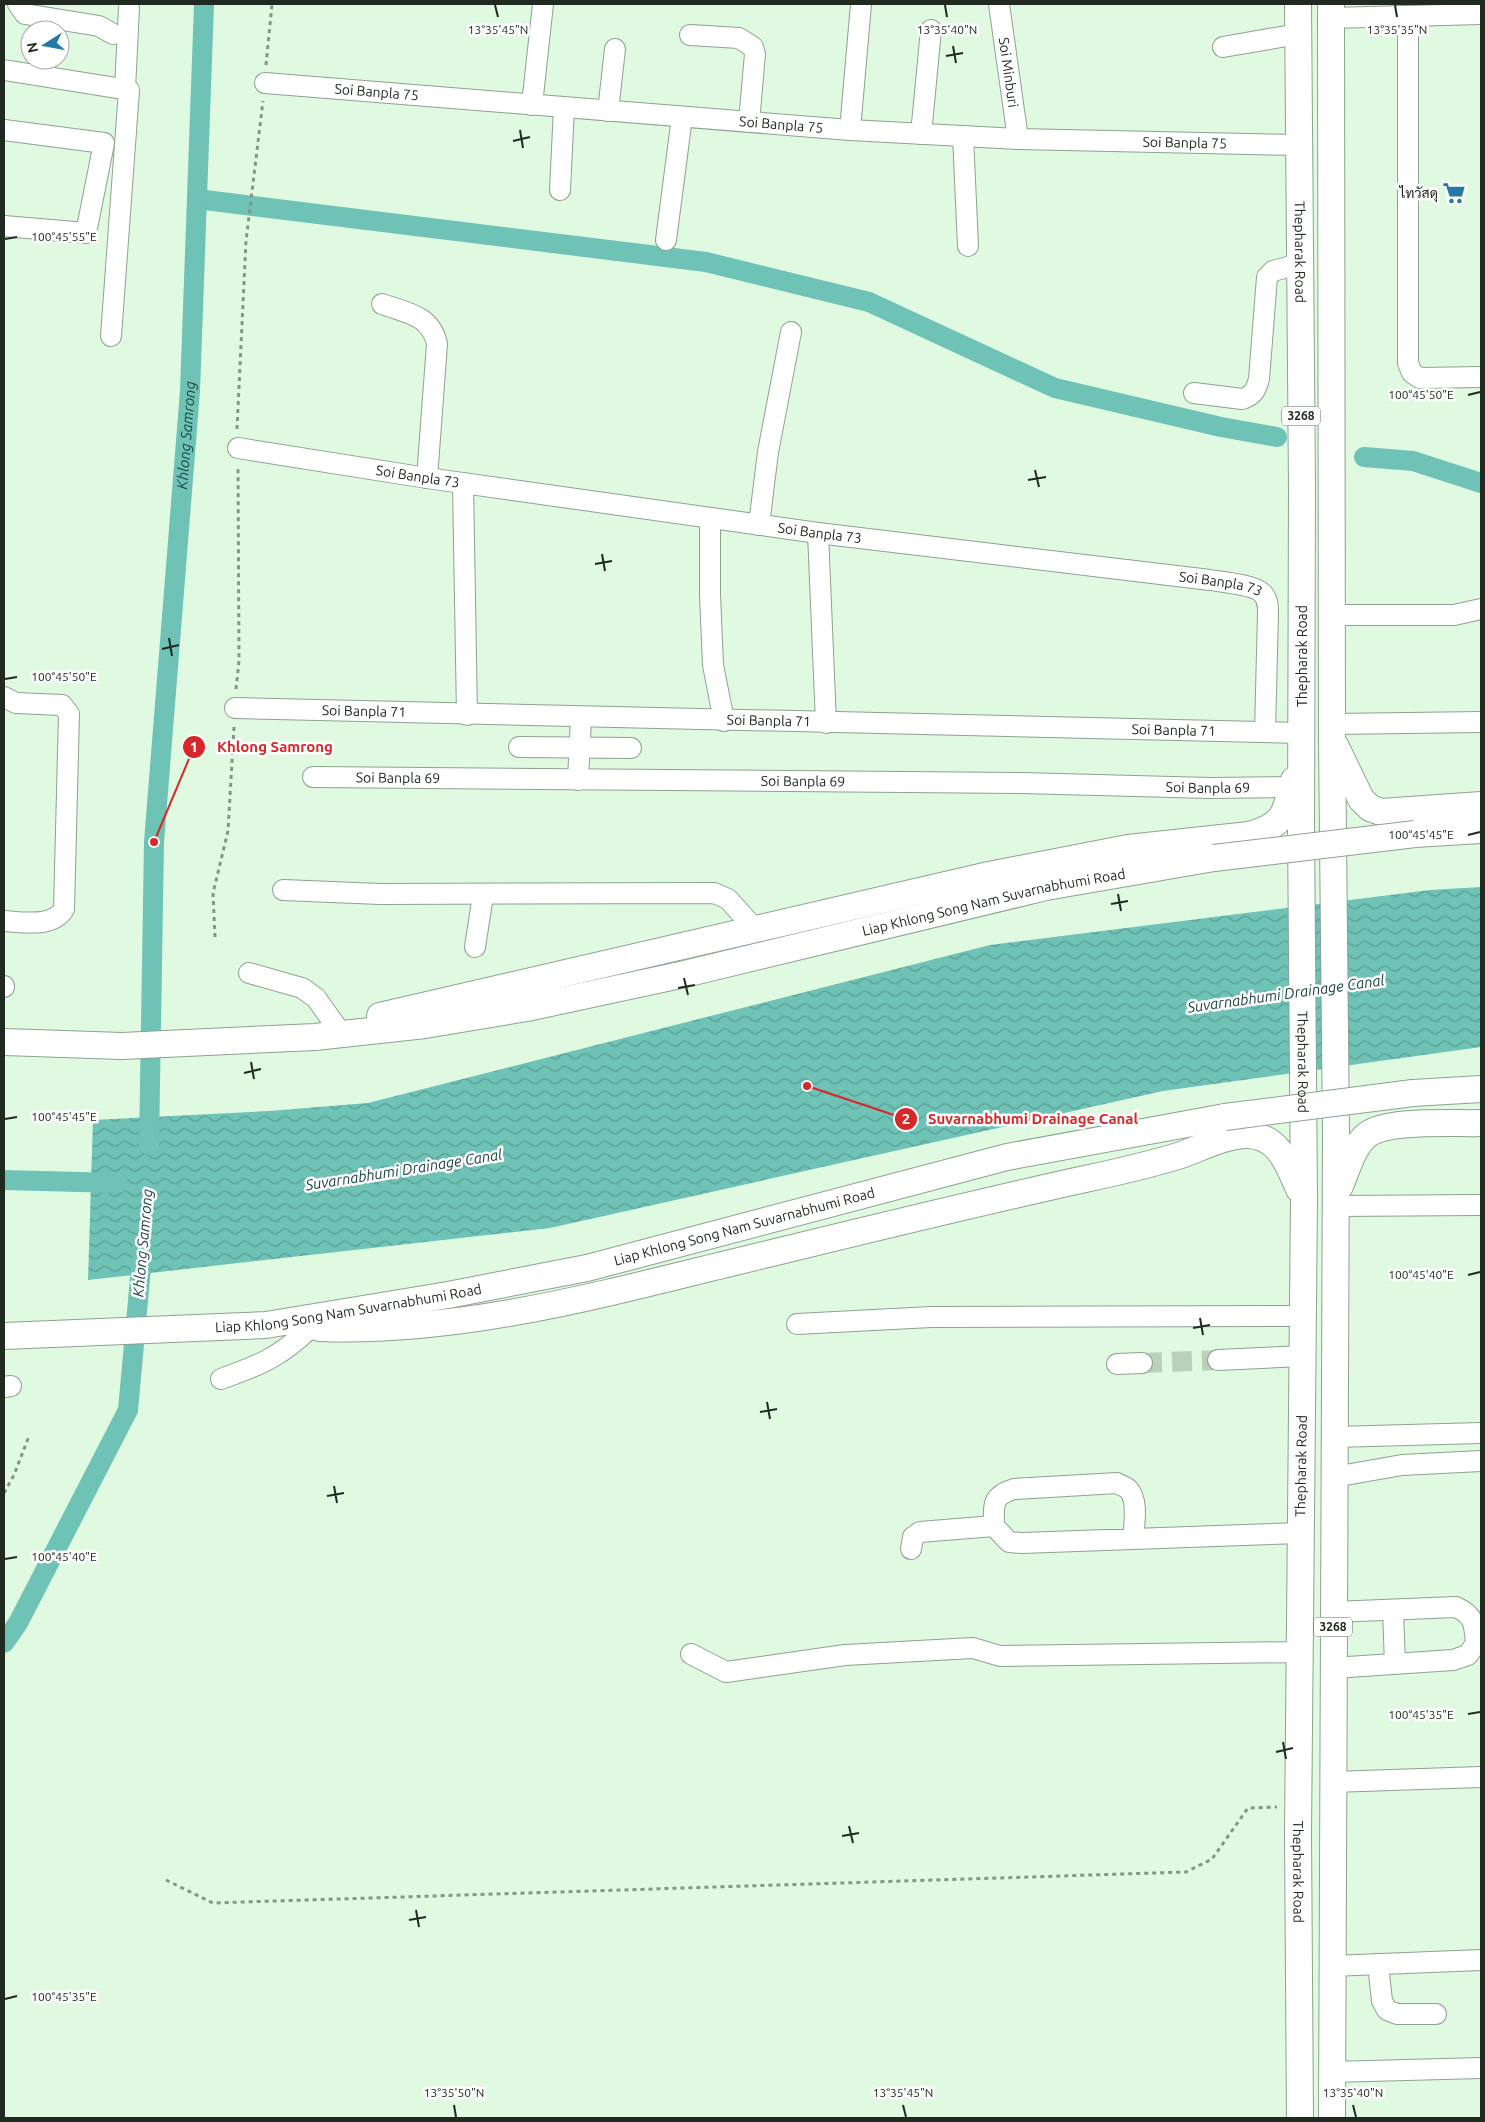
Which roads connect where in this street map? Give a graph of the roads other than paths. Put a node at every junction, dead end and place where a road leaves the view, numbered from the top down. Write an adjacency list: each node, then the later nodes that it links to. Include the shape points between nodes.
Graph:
1 (18, 4): 11 (street, via 25,14 99,26)
2 (543, 4): 19 (street)
3 (861, 4): 25 (street)
4 (999, 4): 28 (street, Soi Minburi)
5 (1298, 4): 13 (main road, Thepharak Road / 3268)
6 (128, 8): 18 (street)
7 (1331, 11): 9 (street); 47 (main road, 3268)
8 (1481, 14): 9 (street)
9 (1408, 16): 38 (street, via 1408,363 1412,373 1420,378)
10 (931, 30): 26 (street)
11 (113, 34)
12 (690, 34): 23 (street, via 739,38 753,47)
13 (1298, 34): 14 (street); 29 (main road, Thepharak Road / 3268)
14 (1223, 47)
15 (615, 49): 21 (street)
16 (4, 70): 18 (street)
17 (265, 83): 19 (street, Soi Banpla 75)
18 (125, 89): 37 (street, via 129,90)
19 (532, 105): 20 (street, Soi Banpla 75)
20 (564, 108): 21 (street, Soi Banpla 75); 30 (street)
21 (608, 111): 22 (street, Soi Banpla 75)
22 (682, 118): 23 (street, Soi Banpla 75); 32 (street)
23 (749, 122): 25 (street, Soi Banpla 75)
24 (4, 130): 31 (street, via 104,143 86,233)
25 (850, 130): 26 (street, Soi Banpla 75)
26 (921, 134): 27 (street, Soi Banpla 75)
27 (963, 136): 28 (street, Soi Banpla 75); 33 (street)
28 (1018, 139): 29 (street, Soi Banpla 75)
29 (1299, 146): 34 (main road, Thepharak Road / 3268)
30 (560, 190)
31 (4, 226)
32 (666, 240)
33 (968, 246)
34 (1299, 264): 39 (street, via 1273,271 1267,277 1256,390 1249,397 1242,398); 57 (main road, Thepharak Road / 3268)
35 (382, 304): 41 (street, via 423,320 434,332 437,344)
36 (791, 332): 44 (street, via 768,452)
37 (111, 336)
38 (1481, 377)
39 (1194, 393)
40 (238, 448): 41 (street, Soi Banpla 73)
41 (427, 478): 42 (street, Soi Banpla 73)
42 (463, 483): 43 (street, Soi Banpla 73); 50 (street)
43 (710, 519): 44 (street, Soi Banpla 73); 52 (street, via 713,665)
44 (759, 525): 45 (street, Soi Banpla 73)
45 (818, 533): 54 (street); 55 (street, Soi Banpla 73, via 1210,580 1262,592 1267,600 1268,613)
46 (1481, 609): 47 (street, via 1454,615)
47 (1332, 615): 56 (main road, 3268)
48 (4, 697): 68 (street, via 16,703 62,705 68,714 64,909 55,919 42,922)
49 (235, 708): 50 (street, Soi Banpla 71)
50 (467, 715): 51 (street, Soi Banpla 71)
51 (581, 718): 52 (street, Soi Banpla 71); 59 (street)
52 (724, 721): 54 (street, Soi Banpla 71)
53 (1481, 722): 56 (street)
54 (826, 723): 55 (street, Soi Banpla 71)
55 (1265, 732): 57 (street, Soi Banpla 71)
56 (1333, 732): 64 (main road, via 1361,799 1370,808 1381,812); 77 (main road, 3268, bridge)
57 (1302, 742): 63 (main road); 76 (main road, Thepharak Road / 3268, bridge)
58 (519, 747): 59 (street)
59 (580, 747): 60 (street); 62 (street)
60 (631, 748)
61 (313, 777): 62 (street, Soi Banpla 69)
62 (578, 780): 63 (street, Soi Banpla 69, via 1020,783 1210,788)
63 (1292, 786): 69 (main road, via 1278,824 1268,830 1119,850 988,875)
64 (1481, 805)
65 (1481, 830): 72 (main road, Liap Khlong Song Nam Suvarnabhumi Road, bridge, via 1414,834 1214,858 1046,887 685,974 527,1008 425,1025)
66 (283, 890): 67 (street)
67 (484, 895): 69 (street, via 714,893 728,899); 70 (street)
68 (4, 921)
69 (755, 929): 72 (main road, via 374,1017)
70 (475, 947)
71 (249, 973): 72 (street, via 302,988 316,998)
72 (316, 1034): 73 (main road, Liap Khlong Song Nam Suvarnabhumi Road, via 122,1046)
73 (4, 1042)
74 (1481, 1089): 80 (main road, Liap Khlong Song Nam Suvarnabhumi Road, bridge, via 1413,1093 1225,1117 1007,1157 587,1268)
75 (1481, 1123): 77 (main road, via 1398,1125 1366,1135)
76 (1304, 1198): 79 (main road, Thepharak Road / 3268); 82 (main road, via 1285,1157 1276,1146 1264,1138 1245,1135 1227,1138 1147,1166 971,1204 586,1298 501,1314 396,1326)
77 (1335, 1201): 78 (street); 90 (main road, 3268)
78 (1481, 1205)
79 (1303, 1316): 81 (street, via 931,1317); 84 (main road, Thepharak Road / 3268)
80 (272, 1324): 82 (main road); 83 (main road, Liap Khlong Song Nam Suvarnabhumi Road)
81 (798, 1324)
82 (310, 1328): 88 (street, via 276,1357)
83 (4, 1336)
84 (1302, 1356): 85 (street); 94 (main road, Thepharak Road / 3268)
85 (1218, 1360)
86 (1142, 1363): 87 (street)
87 (1117, 1364)
88 (221, 1379)
89 (1481, 1433): 90 (street)
90 (1334, 1437): 92 (main road, 3268)
91 (1481, 1461): 92 (street, via 1402,1465)
92 (1334, 1477): 98 (main road, 3268)
93 (994, 1526): 95 (street, via 1009,1542); 95 (street, via 994,1504 1002,1492 1117,1483 1128,1489 1133,1498); 96 (street, via 920,1532 913,1537)
94 (1300, 1533): 95 (street); 100 (main road, Thepharak Road / 3268)
95 (1133, 1538)
96 (911, 1550)
97 (1393, 1610): 98 (street); 99 (street, via 1456,1607 1468,1613); 102 (street)
98 (1333, 1612): 103 (main road, 3268)
99 (1479, 1643): 102 (street, via 1468,1655 1453,1660)
100 (1299, 1652): 101 (street, via 1000,1656 974,1648 845,1655 726,1672); 112 (main road, Thepharak Road / 3268)
101 (691, 1654)
102 (1394, 1664): 103 (street)
103 (1333, 1668): 105 (main road, 3268)
104 (1481, 1777): 105 (street)
105 (1332, 1782): 108 (main road, 3268)
106 (1481, 1960): 107 (street)
107 (1378, 1964): 108 (street); 109 (street, via 1382,2001 1387,2010 1398,2014)
108 (1331, 1966): 111 (main road, 3268)
109 (1436, 2014)
110 (1481, 2068): 111 (street)
111 (1331, 2072): 113 (main road, 3268)
112 (1300, 2118)
113 (1332, 2118)

